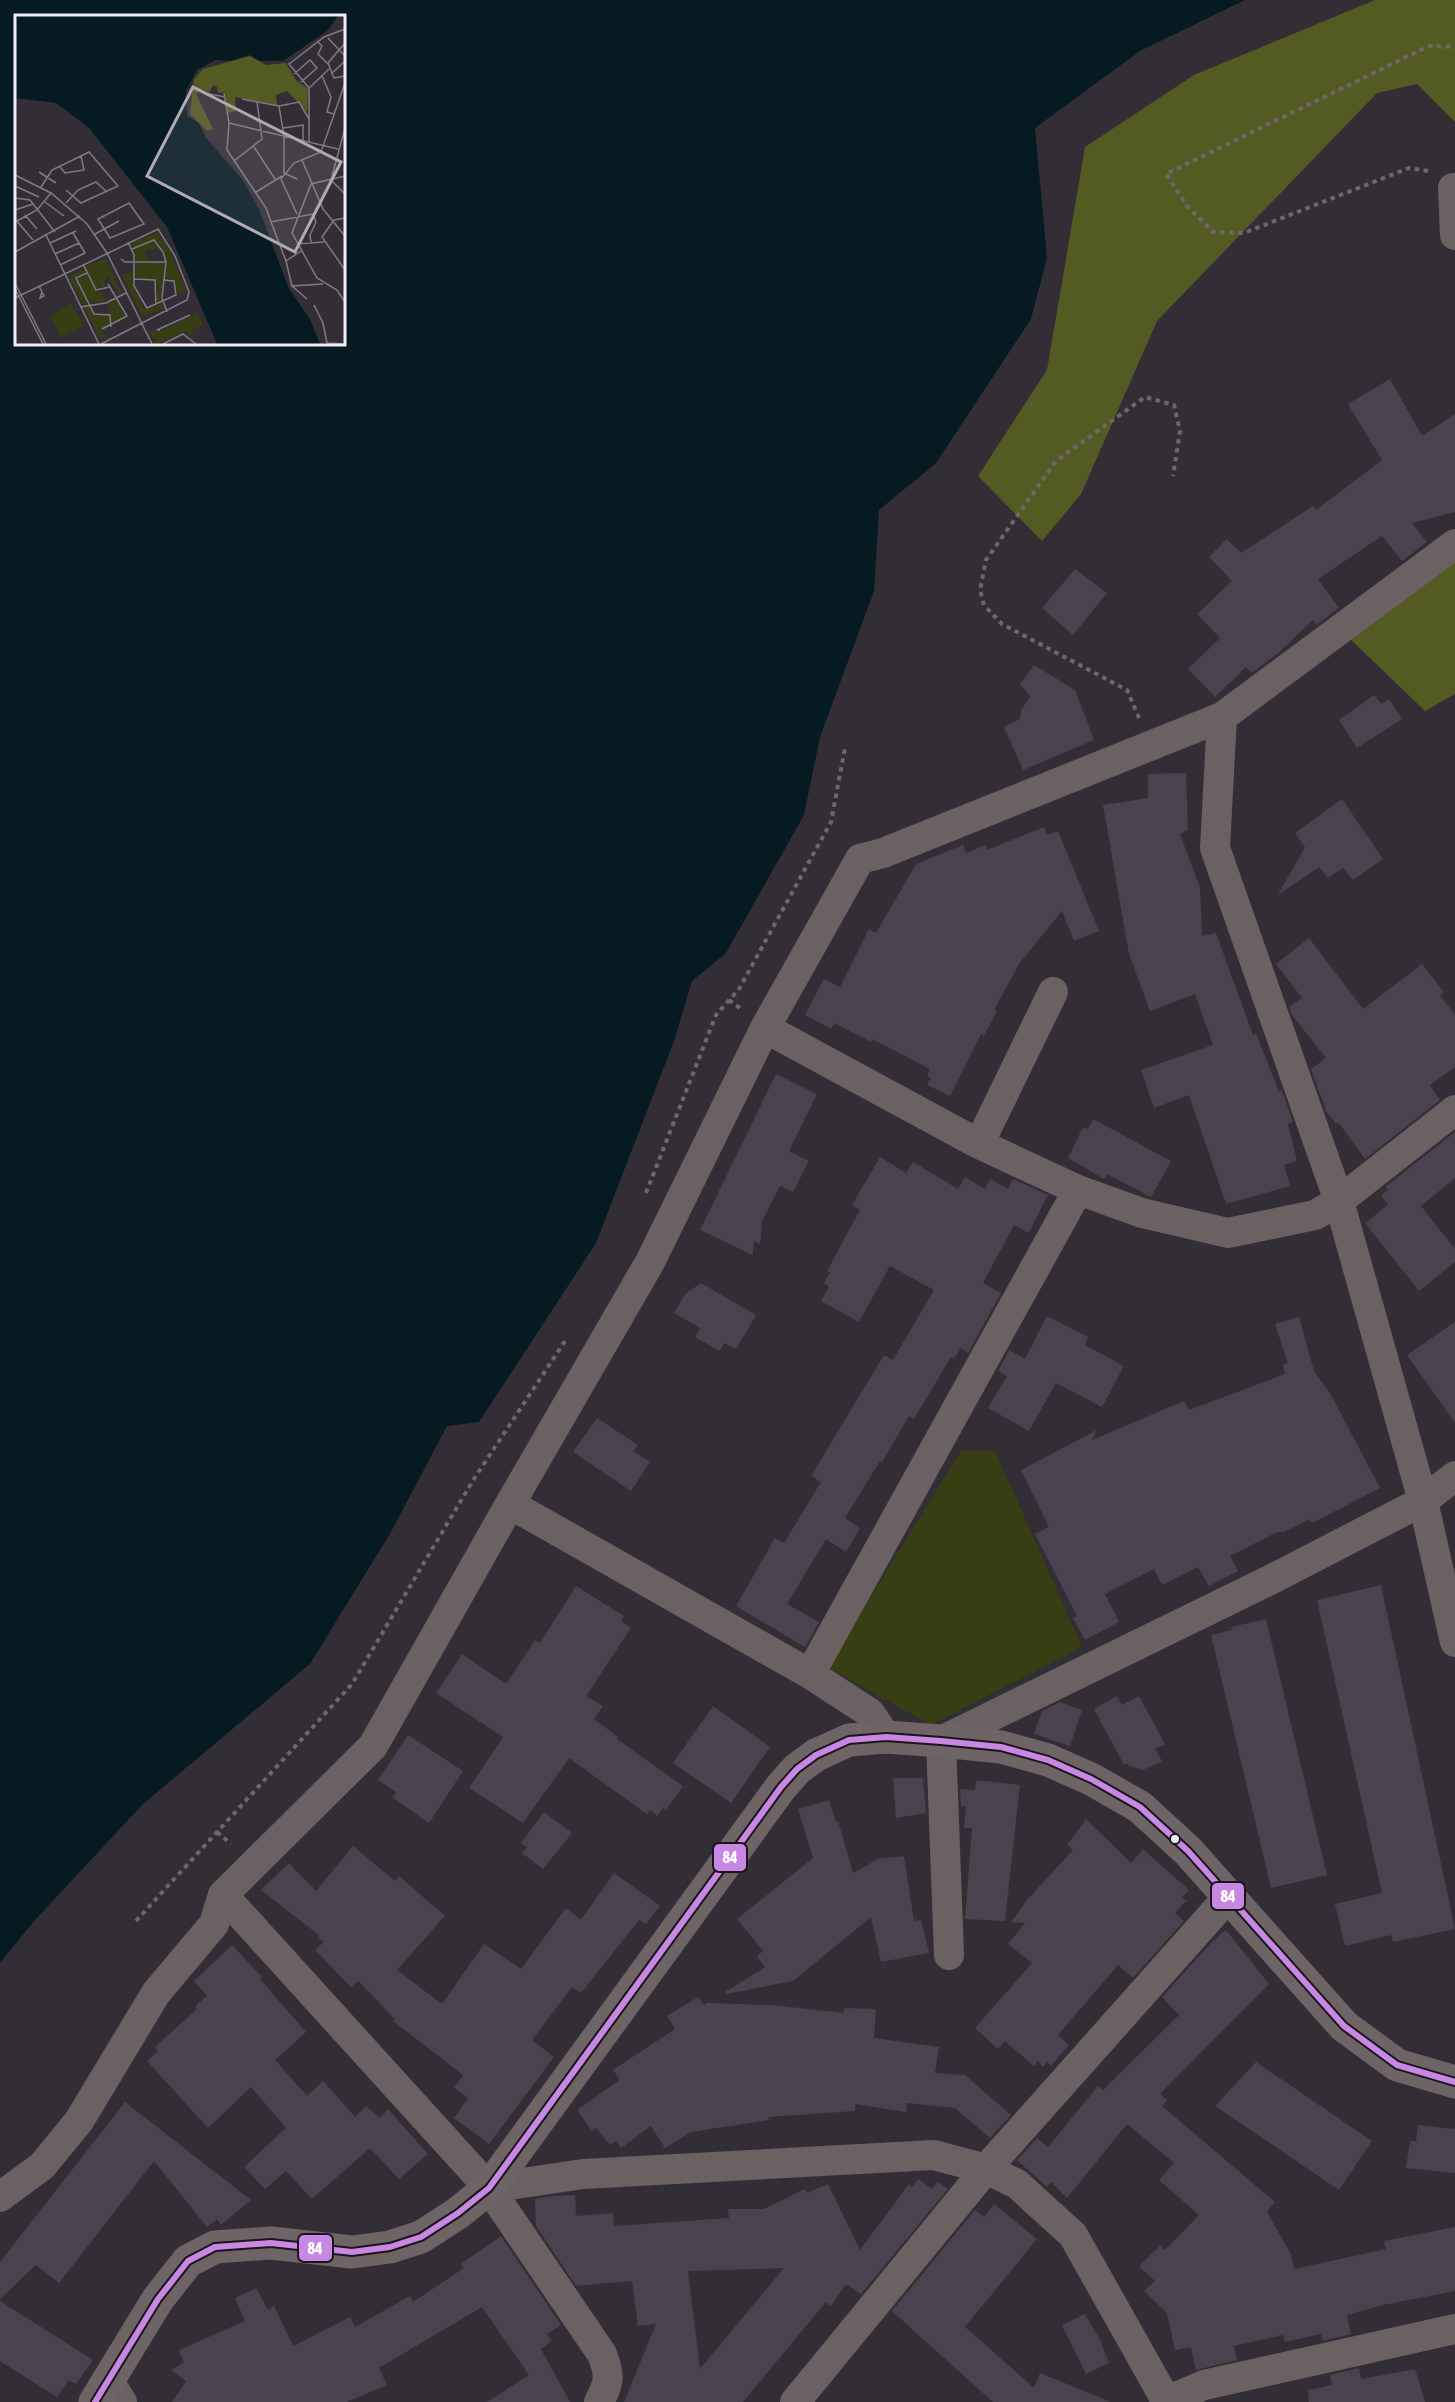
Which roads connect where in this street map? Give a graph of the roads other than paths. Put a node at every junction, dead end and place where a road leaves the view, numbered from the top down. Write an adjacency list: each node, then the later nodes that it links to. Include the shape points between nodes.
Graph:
1 (1453, 188): 2 (street)
2 (1455, 235)
3 (1455, 544): 4 (street)
4 (1222, 717): 6 (street, via 860,859); 10 (street, via 1215,848)
5 (1053, 992): 8 (street)
6 (765, 1028): 8 (street); 13 (street, via 650,1262)
7 (1455, 1110): 10 (street)
8 (979, 1144): 9 (street)
9 (1078, 1191): 10 (street, via 1142,1213 1228,1233 1315,1215); 15 (street)
10 (1339, 1201): 12 (street)
11 (1455, 1476): 12 (street)
12 (1423, 1501): 14 (street); 17 (street)
13 (510, 1504): 15 (street); 18 (street, via 373,1746)
14 (1455, 1642)
15 (810, 1674): 16 (street, via 870,1713)
16 (886, 1737): 17 (street); 23 (street, via 849,1740 816,1755 781,1787)
17 (941, 1741): 19 (street, via 1001,1746 1048,1760 1091,1779 1140,1806); 20 (street)
18 (224, 1896): 23 (street); 24 (street, via 214,1924 156,1993 79,2121 42,2166)
19 (1229, 1896): 21 (street, via 1344,2026 1397,2065); 22 (street)
20 (949, 1955)
21 (1455, 2082)
22 (986, 2169): 23 (street, via 934,2155 583,2174); 28 (street); 29 (street, via 1017,2184 1073,2235)
23 (489, 2188): 26 (street, via 421,2237 390,2247 352,2252 272,2243 215,2247 188,2261 158,2299); 27 (street, via 602,2354 609,2373)
24 (0, 2197)
25 (1455, 2329): 29 (street, via 1204,2385)
26 (108, 2395)
27 (598, 2402)
28 (795, 2402)
29 (1166, 2402)

